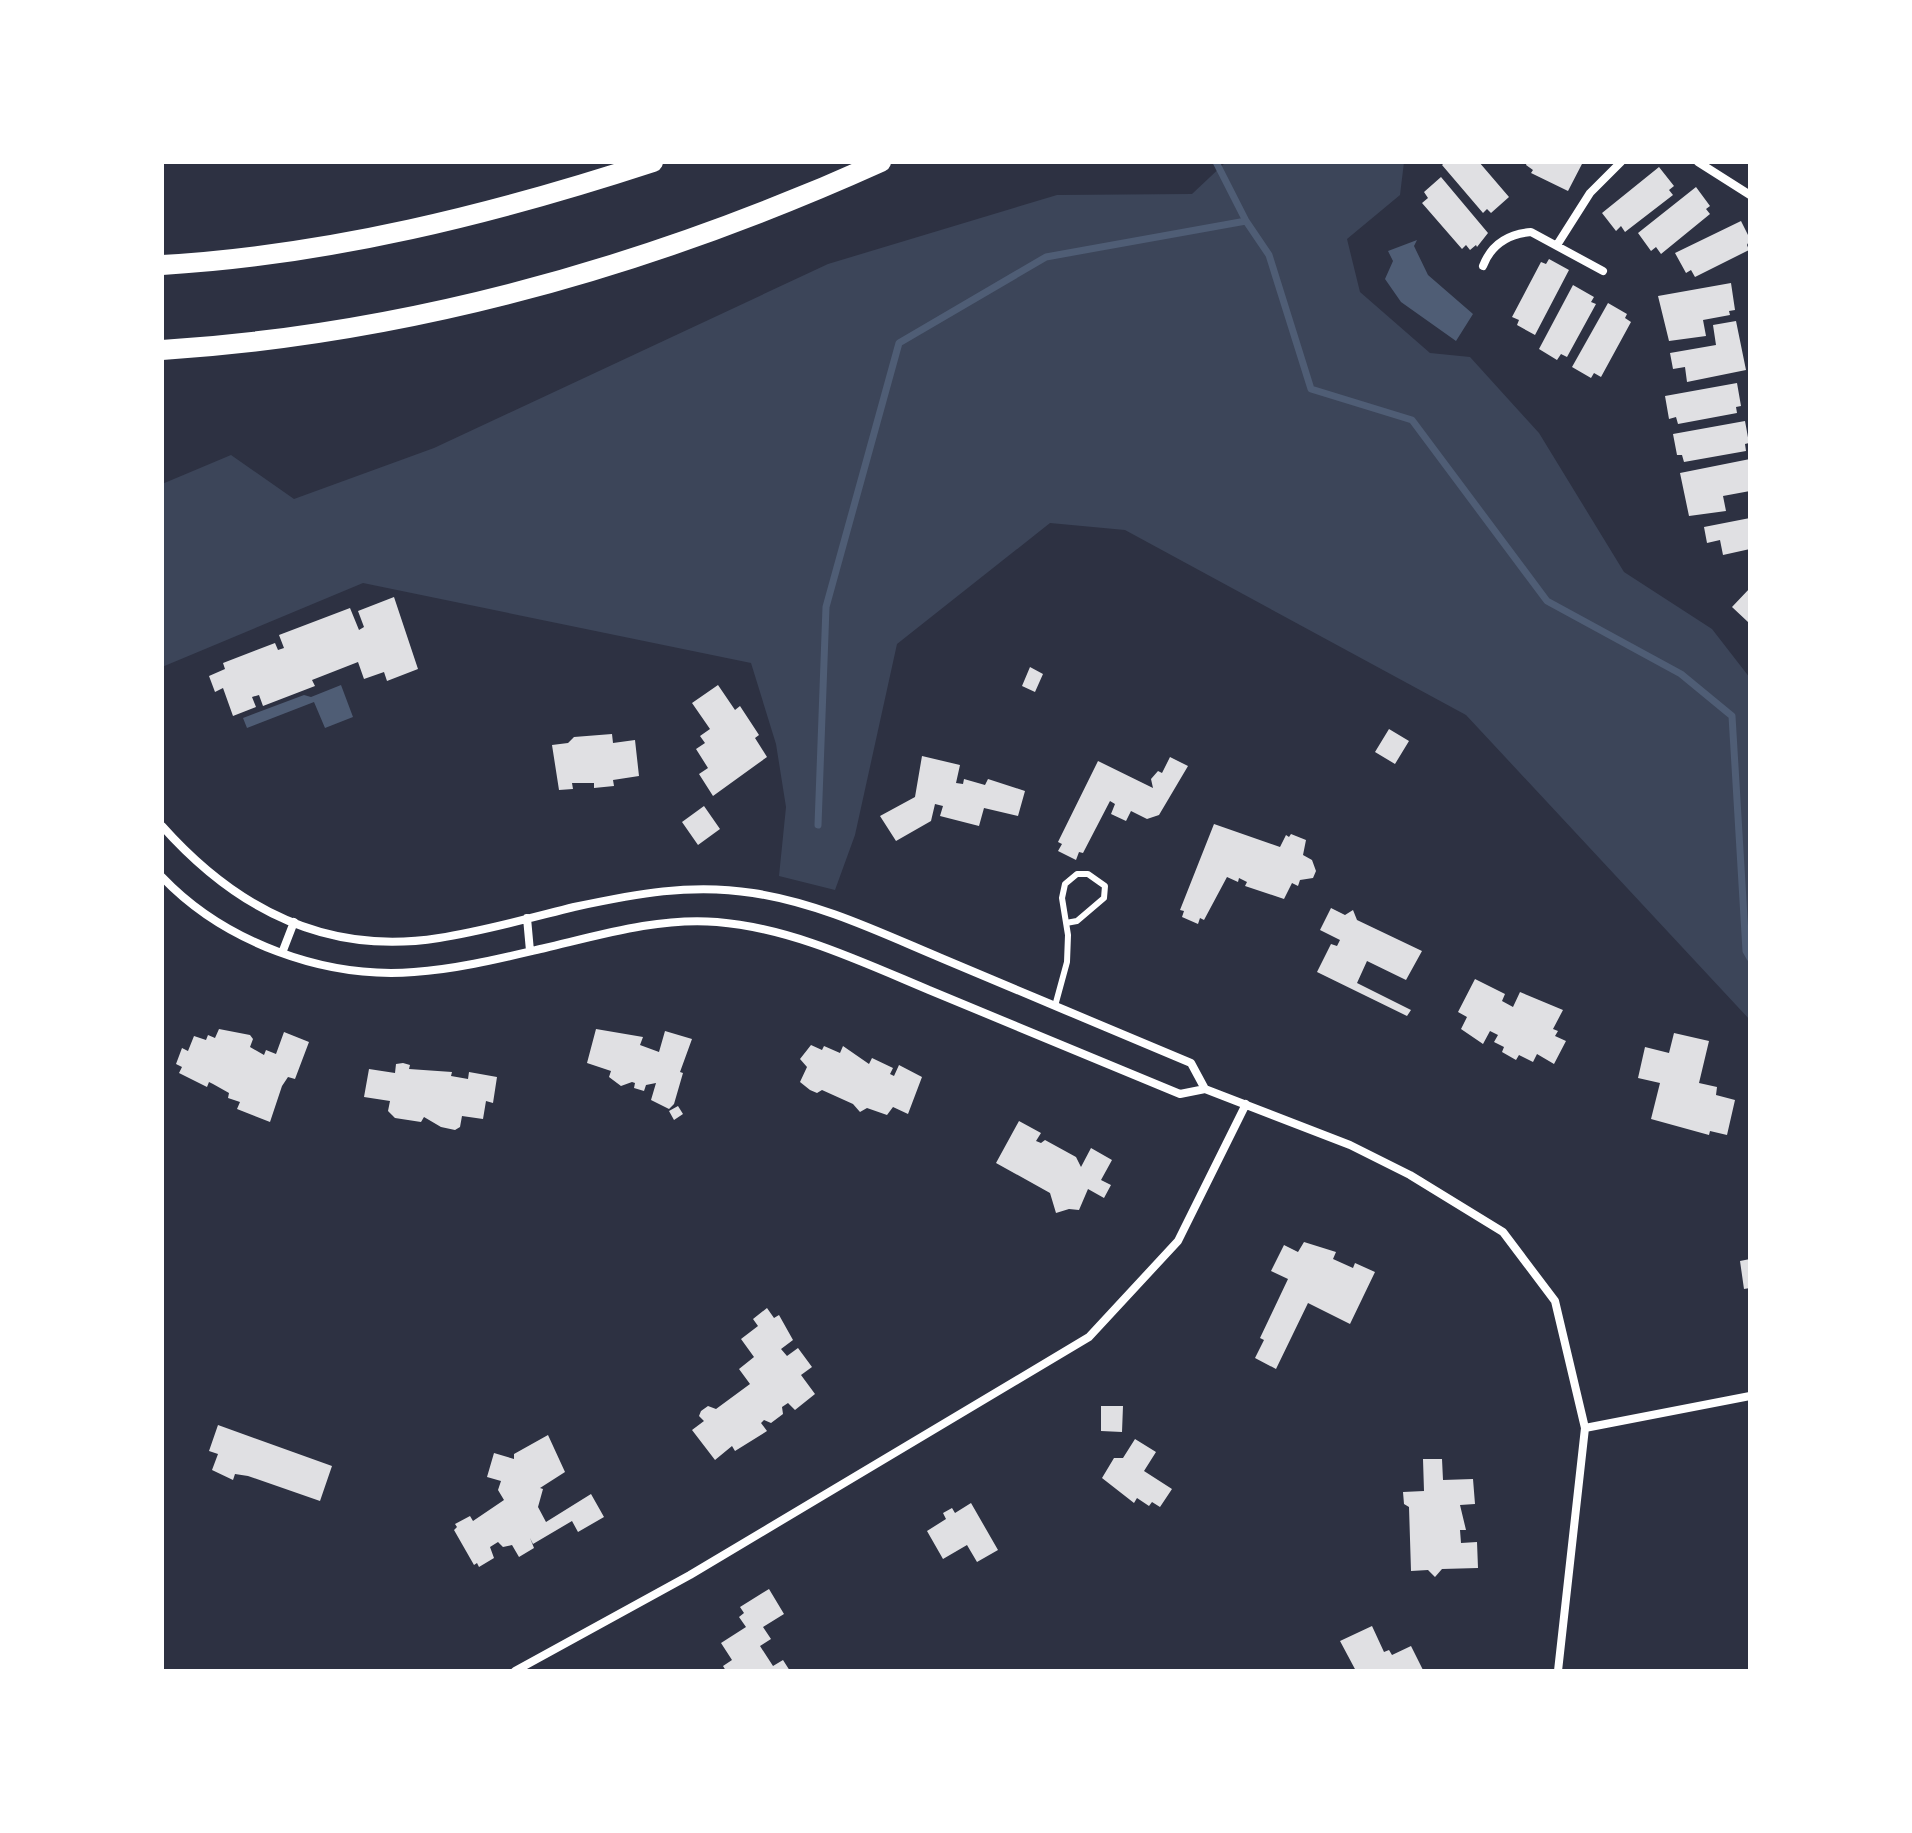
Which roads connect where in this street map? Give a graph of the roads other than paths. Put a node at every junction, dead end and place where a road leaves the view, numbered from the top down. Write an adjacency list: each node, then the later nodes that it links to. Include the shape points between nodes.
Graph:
1 (653, 162): 7 (highway, via 444,223 277,254)
2 (881, 162): 10 (highway, via 662,250 538,287 327,331)
3 (1621, 162): 6 (street, via 1590,193)
4 (1698, 162): 5 (street)
5 (1750, 195)
6 (1557, 245): 8 (street, via 1531,232 1513,235 1494,247); 9 (street)
7 (162, 265)
8 (1483, 266)
9 (1603, 271)
10 (162, 350)
11 (162, 826): 14 (street, via 229,890)
12 (162, 877): 17 (street, via 224,927)
13 (527, 918): 14 (street, via 438,938 385,942 333,938); 16 (street); 18 (street, via 696,886 755,893 822,908)
14 (294, 922): 17 (street)
15 (1066, 923): 15 (lane, via 1065,884 1077,874 1088,874 1105,886 1104,898 1077,921); 18 (lane, via 1067,962)
16 (530, 951): 17 (street, via 413,973 344,969); 19 (street, via 671,923 717,922 764,931 829,949 1180,1094)
17 (282, 953)
18 (1055, 1006): 19 (street, via 1191,1063)
19 (1205, 1089): 20 (street)
20 (1246, 1104): 22 (street, via 1350,1145 1503,1232 1555,1301); 23 (street, via 1178,1241 1089,1337 690,1575)
21 (1750, 1396): 22 (street)
22 (1585, 1428): 24 (street)
23 (515, 1671)
24 (1558, 1671)

